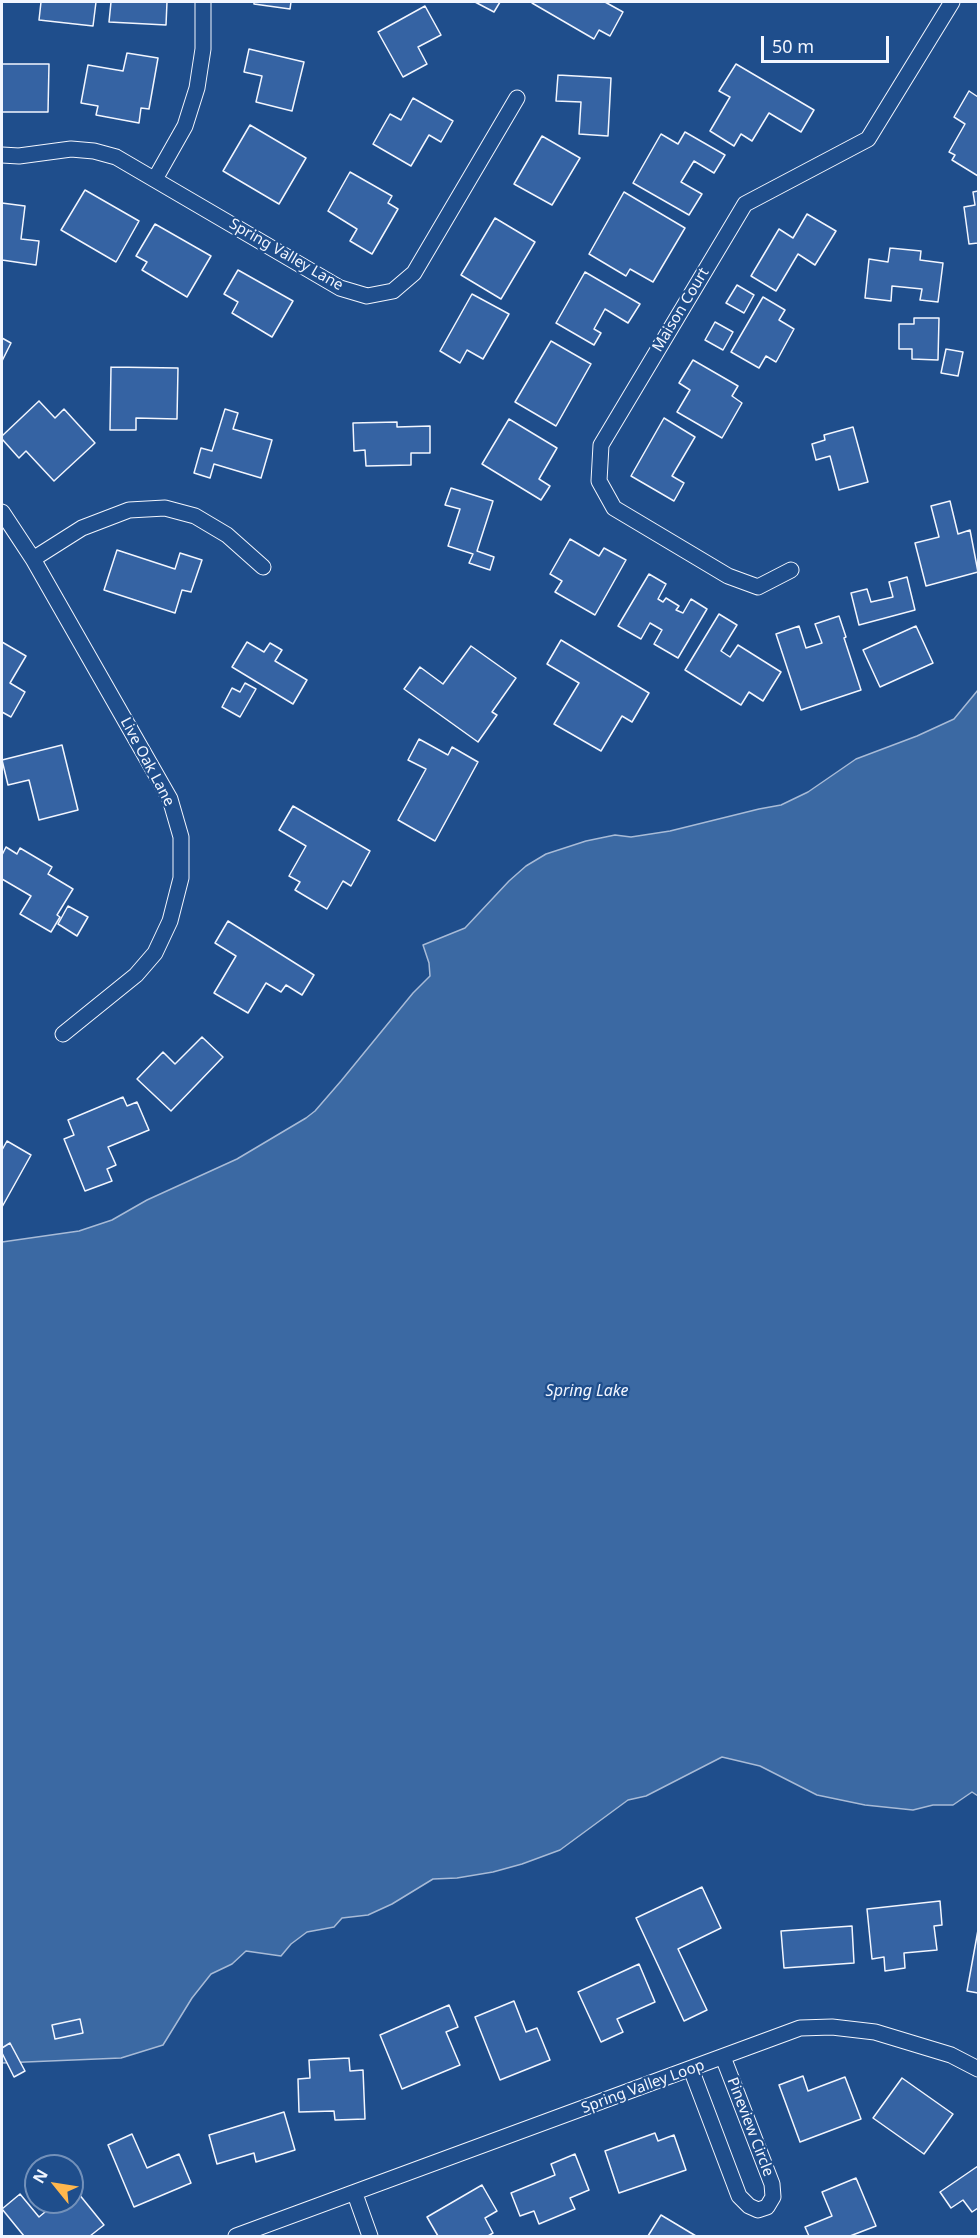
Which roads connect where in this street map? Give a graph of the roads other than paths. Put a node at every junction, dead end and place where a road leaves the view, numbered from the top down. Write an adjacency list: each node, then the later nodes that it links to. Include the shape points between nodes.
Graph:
1 (203, 2): 5 (street, via 203,49 197,88 185,126)
2 (952, 2): 9 (street, Maison Court, via 868,139 745,204 601,445 599,481 614,508 728,576 758,587)
3 (517, 98): 5 (street, Spring Valley Lane, via 414,273 393,291 367,296 340,288)
4 (2, 155): 5 (street, Spring Valley Lane, via 94,151 116,157)
5 (155, 179)
6 (2, 512): 7 (street, Live Oak Lane)
7 (33, 559): 8 (street, via 82,528 120,513 165,508 195,516 227,535); 10 (street, Live Oak Lane, via 170,800 181,837 181,878 170,921 155,953 136,975)
8 (263, 567)
9 (791, 570)
10 (63, 1034)
11 (723, 2057): 12 (street, Spring Valley Loop); 12 (street, Pineview Circle, via 772,2184 767,2207 758,2210 739,2196); 13 (street, Spring Valley Loop, via 800,2028 832,2027 875,2032 911,2042)
12 (691, 2069): 14 (street, Spring Valley Loop)
13 (978, 2069)
14 (355, 2194): 15 (street, Spring Valley Loop); 16 (street)
15 (236, 2236)
16 (370, 2236)

